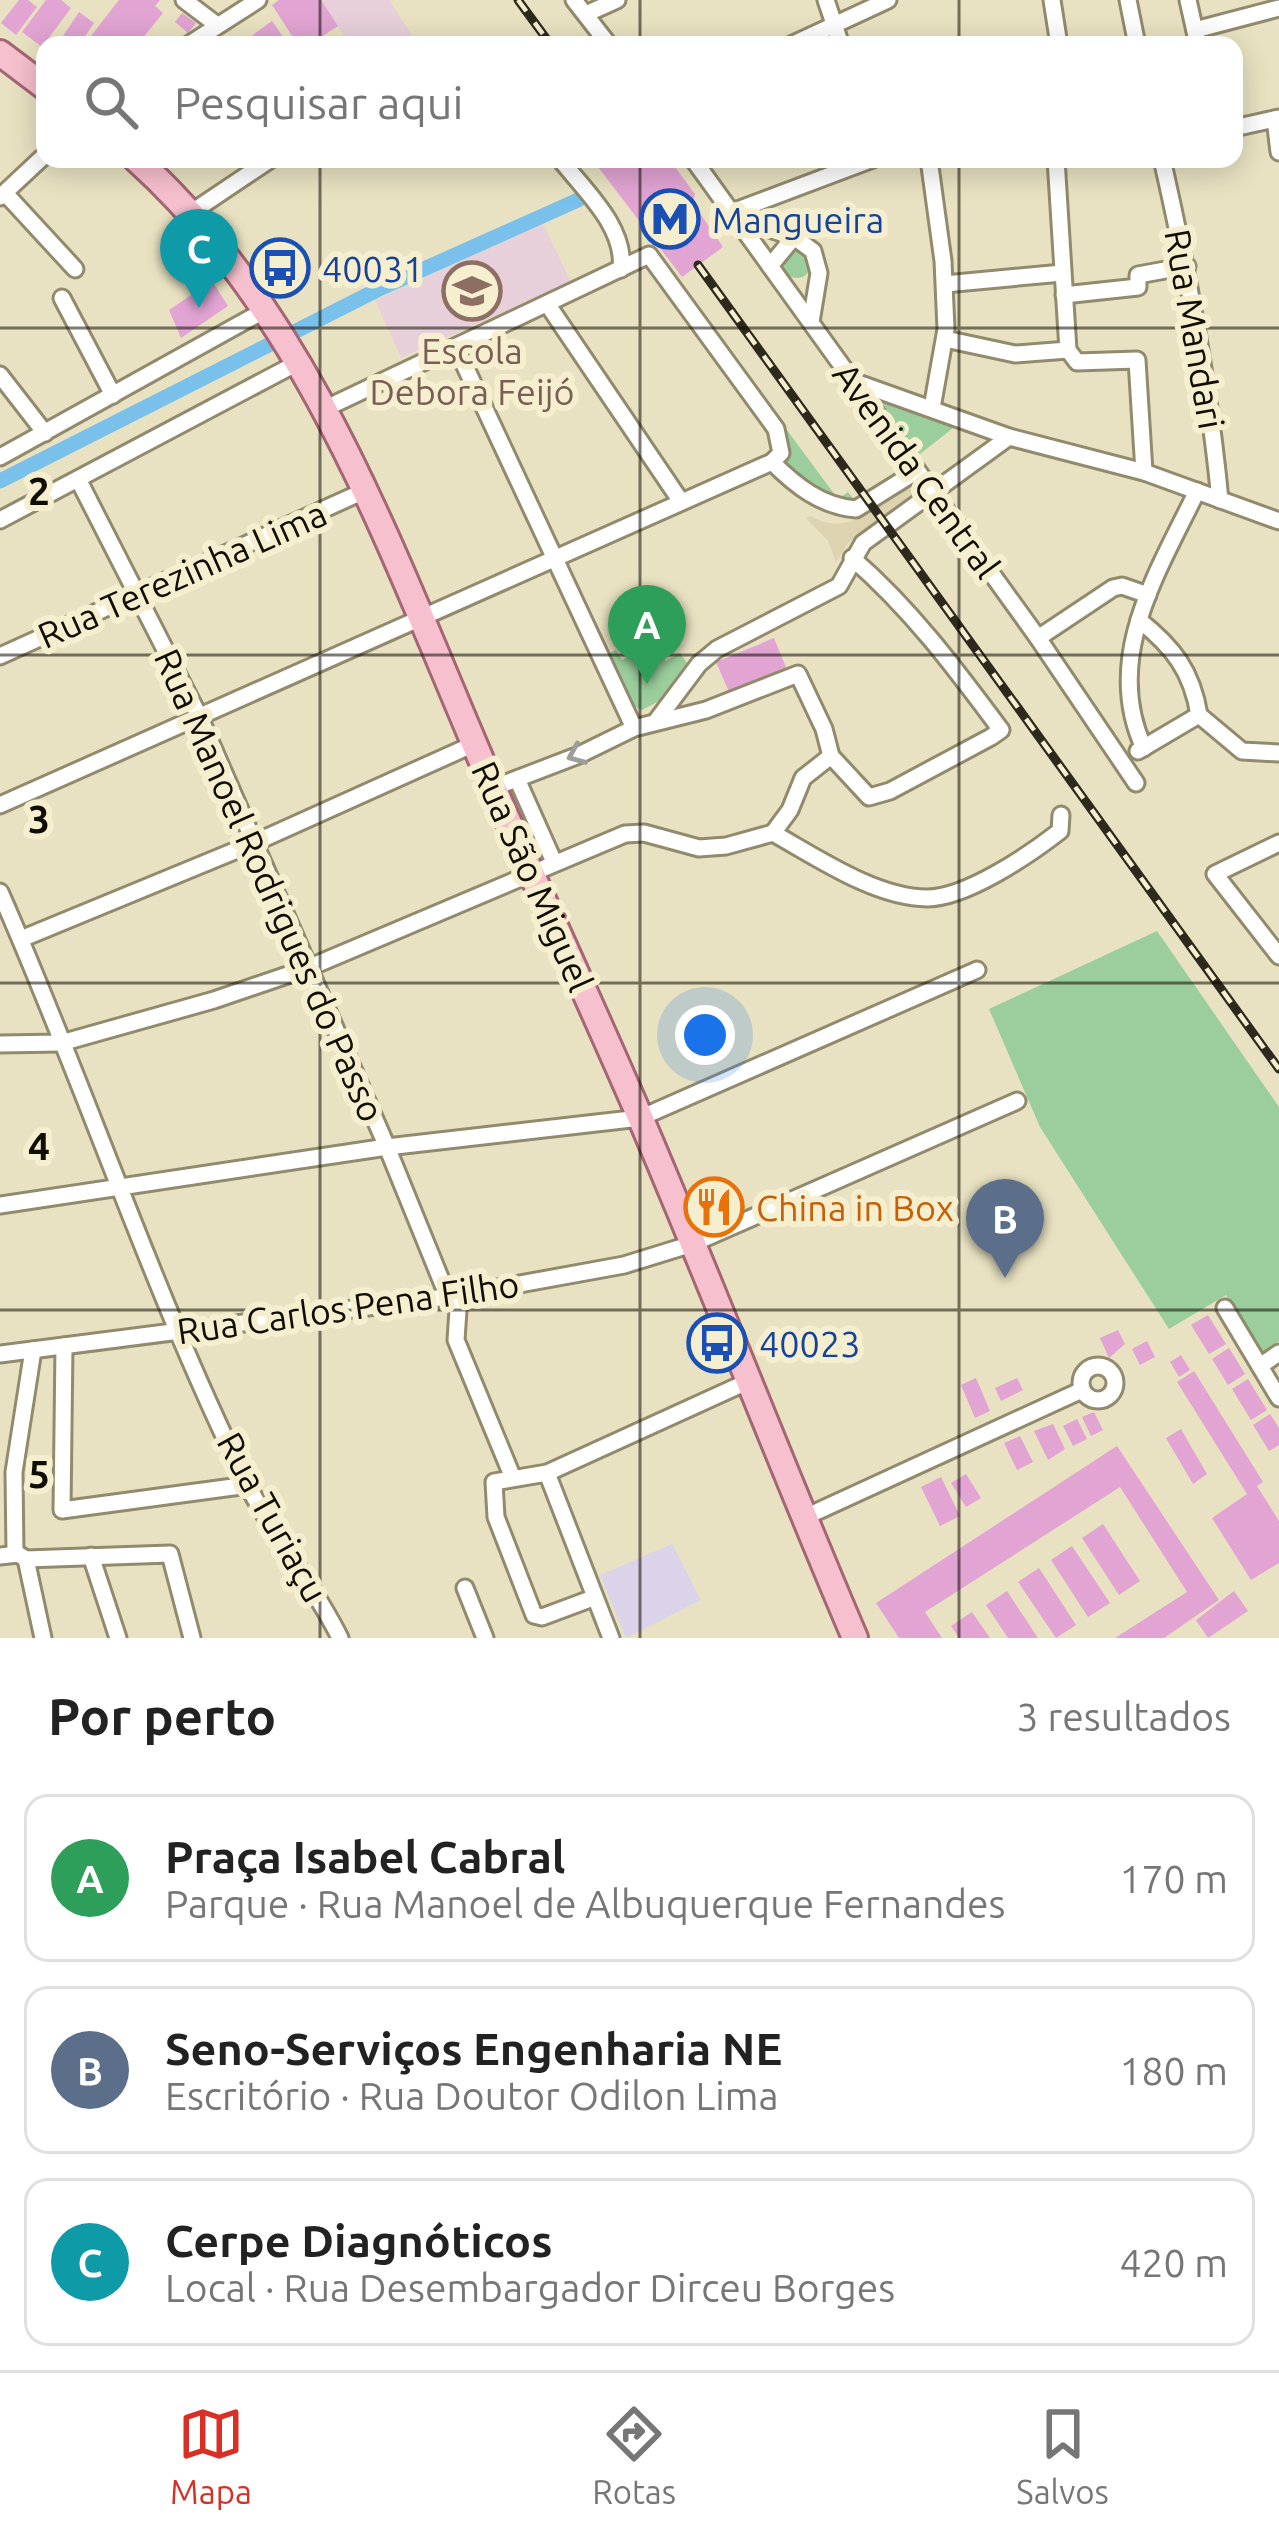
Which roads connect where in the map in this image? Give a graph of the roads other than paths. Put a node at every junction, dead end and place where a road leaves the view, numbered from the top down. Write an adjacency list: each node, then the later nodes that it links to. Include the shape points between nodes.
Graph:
1 (184, 0): 13 (street)
2 (258, 0): 13 (street)
3 (574, 0): 11 (street)
4 (617, 0): 11 (street)
5 (826, 0): 12 (street)
6 (888, 0): 12 (street)
7 (1052, 0): 18 (street)
8 (1128, 0): 19 (street)
9 (1189, 0): 20 (street)
10 (1279, 8): 21 (street)
11 (586, 14): 15 (street)
12 (832, 23): 16 (street); 17 (street)
13 (217, 25): 14 (street)
14 (201, 36)
15 (602, 36)
16 (808, 36)
17 (837, 36)
18 (1058, 36)
19 (1135, 36)
20 (1196, 36)
21 (1202, 36)
22 (0, 53): 23 (main road)
23 (36, 80)
24 (1277, 118): 25 (street); 26 (street)
25 (1243, 126)
26 (1279, 152)
27 (36, 163): 36 (street)
28 (146, 168): 37 (main road, Rua São Miguel)
29 (258, 168): 37 (street)
30 (567, 168): 43 (street, via 613,229)
31 (700, 168): 38 (street, Avenida Central)
32 (850, 168): 38 (street)
33 (930, 168): 45 (street)
34 (1057, 168): 44 (street)
35 (1164, 168): 41 (street, Rua Mandari)
36 (2, 195): 42 (street)
37 (192, 212): 49 (main road, Rua São Miguel)
38 (734, 215): 39 (street); 40 (street, Avenida Central)
39 (794, 238): 40 (street); 50 (street, via 814,250 819,264)
40 (770, 266): 50 (street, Avenida Central)
41 (1187, 266): 46 (street, via 1138,275 1138,287); 71 (street, Rua Mandari)
42 (75, 269)
43 (621, 269): 48 (street); 63 (street, via 649,255 776,430 782,453)
44 (1063, 273): 45 (street); 46 (street)
45 (944, 284): 51 (street)
46 (1064, 295): 54 (street)
47 (62, 298): 57 (street)
48 (548, 305): 53 (street); 70 (street)
49 (265, 310): 52 (main road, Rua São Miguel); 57 (street)
50 (811, 322): 56 (street, Avenida Central)
51 (945, 339): 54 (street, via 1015,354); 58 (street)
52 (288, 346): 59 (main road, Rua São Miguel); 66 (street)
53 (457, 347): 59 (street); 75 (street)
54 (1070, 352): 65 (street, via 1078,362 1135,358)
55 (0, 375): 60 (street)
56 (852, 381): 58 (street); 64 (street, Avenida Central)
57 (113, 395): 60 (street)
58 (932, 408): 61 (street)
59 (322, 410): 67 (main road, Rua São Miguel)
60 (45, 434): 62 (street)
61 (1009, 437): 65 (street); 69 (street)
62 (0, 457)
63 (772, 463): 64 (street, via 824,502 856,509); 70 (street)
64 (917, 471): 69 (street, Avenida Central)
65 (1144, 472): 68 (street)
66 (78, 479): 72 (street); 76 (street, Rua Manoel Rodrigues do Passo)
67 (364, 491): 76 (street, Rua Terezinha Lima); 78 (main road, Rua São Miguel)
68 (1198, 491): 71 (street); 77 (street)
69 (933, 493): 74 (street); 80 (street, Avenida Central)
70 (680, 500): 75 (street)
71 (1220, 500): 73 (street)
72 (0, 520)
73 (1279, 521)
74 (852, 558): 84 (street, via 839,586 717,649); 89 (street, via 921,626 1001,730 874,797)
75 (556, 560): 78 (street); 85 (street)
76 (138, 594): 81 (street, Rua Terezinha Lima); 83 (street, Rua Manoel Rodrigues do Passo)
77 (1148, 595): 79 (street); 80 (street, via 1113,588)
78 (423, 620): 83 (street); 86 (main road, Rua São Miguel)
79 (1138, 620): 82 (street, via 1190,675); 87 (street, via 1128,694)
80 (1038, 638): 90 (street, Avenida Central)
81 (0, 656)
82 (1199, 715): 87 (street); 88 (street, via 1242,751)
83 (200, 718): 93 (street); 96 (street, Rua Manoel Rodrigues do Passo)
84 (657, 720): 85 (street); 89 (street, via 802,677)
85 (634, 728): 91 (street, one-way to 91)
86 (474, 744): 91 (main road, Rua São Miguel); 96 (street)
87 (1144, 748): 90 (street)
88 (1279, 753)
89 (831, 757): 95 (street, via 803,778)
90 (1123, 760): 92 (street, Avenida Central)
91 (505, 783): 98 (main road, Rua São Miguel)
92 (1136, 783)
93 (0, 805)
94 (1060, 815): 95 (street, via 1060,831 1022,860 933,898 855,878)
95 (772, 833): 98 (street, via 699,848 633,832)
96 (254, 843): 100 (street); 102 (street, Rua Manoel Rodrigues do Passo)
97 (1279, 843): 101 (street, via 1215,871)
98 (542, 867): 102 (street); 107 (main road, Rua São Miguel)
99 (0, 892): 100 (street, Rua Turiaçu)
100 (21, 939): 104 (street, Rua Turiaçu)
101 (1279, 956)
102 (308, 968): 104 (street); 108 (street, Rua Manoel Rodrigues do Passo)
103 (976, 970): 107 (street)
104 (61, 1043): 105 (street); 109 (street, Rua Turiaçu)
105 (0, 1044)
106 (1017, 1101): 111 (street, Rua Carlos Pena Filho)
107 (640, 1118): 108 (street); 111 (main road, Rua São Miguel)
108 (387, 1147): 109 (street); 112 (street, Rua Manoel Rodrigues do Passo)
109 (122, 1188): 110 (street); 114 (street, Rua Turiaçu)
110 (0, 1204)
111 (692, 1244): 112 (street, Rua Carlos Pena Filho, via 602,1270); 120 (main road, Rua São Miguel)
112 (454, 1296): 114 (street, Rua Carlos Pena Filho); 124 (street, Rua Manoel Rodrigues do Passo, via 455,1340)
113 (1225, 1308): 119 (street)
114 (179, 1329): 115 (street, Rua Carlos Pena Filho); 125 (street, Rua Turiaçu)
115 (64, 1346): 116 (street, Rua Carlos Pena Filho); 125 (street, via 62,1510)
116 (33, 1350): 118 (street, Rua Carlos Pena Filho); 127 (street, via 14,1472)
117 (1279, 1353): 119 (street)
118 (0, 1354)
119 (1260, 1366): 122 (street)
120 (748, 1381): 123 (street); 126 (main road, Rua São Miguel)
121 (1082, 1390): 126 (street)
122 (1279, 1398)
123 (548, 1473): 124 (street); 130 (street)
124 (513, 1478): 130 (street, via 494,1482 496,1517 534,1615)
125 (248, 1485): 134 (street, Rua Turiaçu)
126 (803, 1518): 137 (main road, Rua São Miguel)
127 (13, 1556): 128 (street); 131 (street)
128 (92, 1556): 132 (street); 133 (street, via 170,1554)
129 (465, 1588): 135 (street)
130 (593, 1598): 136 (street)
131 (44, 1638)
132 (118, 1638)
133 (192, 1638)
134 (340, 1638)
135 (485, 1638)
136 (611, 1638)
137 (855, 1638)

